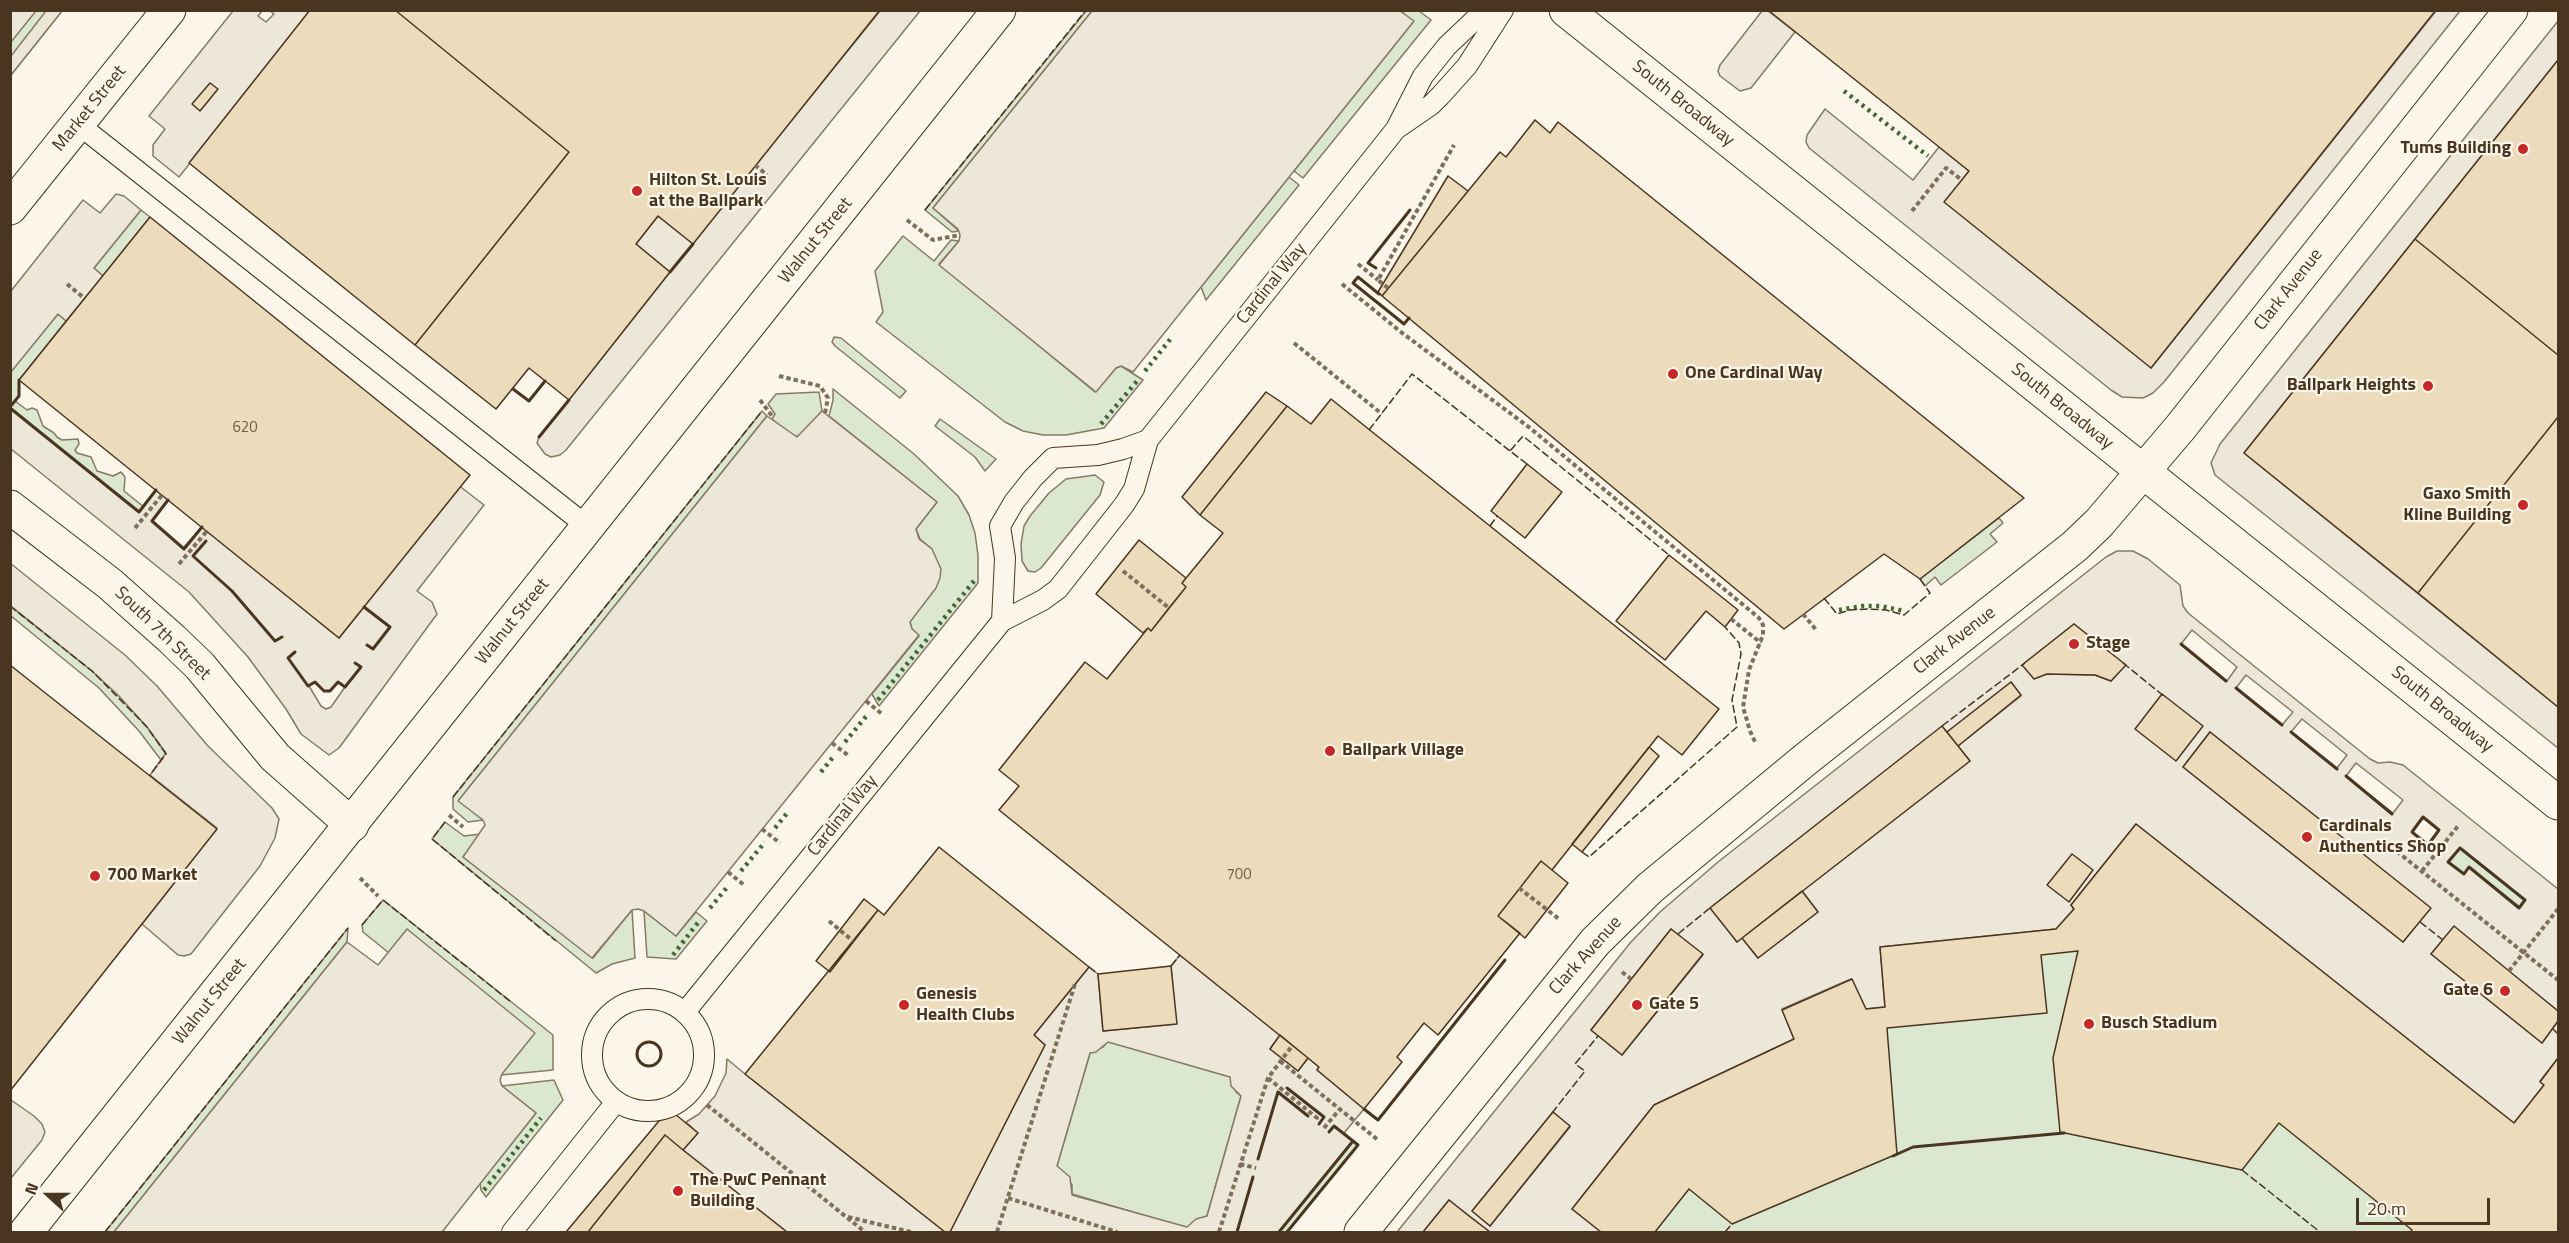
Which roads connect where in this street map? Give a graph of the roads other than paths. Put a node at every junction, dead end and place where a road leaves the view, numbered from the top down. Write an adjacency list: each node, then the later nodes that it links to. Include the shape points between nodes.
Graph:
1 (169, 10): 7 (street, Market Street)
2 (999, 10): 13 (street, Walnut Street)
3 (1485, 10): 8 (lane, Cardinal Way, via 1447,46 1423,76)
4 (1503, 10): 8 (lane, Cardinal Way, via 1467,66 1441,95)
5 (1566, 10): 11 (street, South Broadway)
6 (2511, 10): 11 (street, Clark Avenue)
7 (78, 124): 9 (street, Market Street); 13 (lane)
8 (1396, 129): 10 (lane, Cardinal Way)
9 (10, 208)
10 (1149, 440): 14 (lane, Cardinal Way, via 1134,489 1058,589); 14 (lane, via 1098,455 1053,458 1033,478 1000,526 1005,558)
11 (2144, 472): 15 (street, South Broadway); 21 (street, Clark Avenue, via 2075,546 1650,888 1595,942)
12 (10, 507): 16 (street, South 7th Street, via 165,632 200,666 275,757)
13 (588, 528): 16 (street, Walnut Street)
14 (1002, 621): 17 (lane, Cardinal Way)
15 (2559, 803)
16 (352, 825): 19 (street, Walnut Street)
17 (685, 1012): 18 (lane, via 697,1027 704,1064 687,1097 652,1112 633,1110); 18 (lane, via 650,998 614,1010 601,1023 593,1039 594,1074)
18 (615, 1102): 20 (lane)
19 (26, 1233)
20 (512, 1233)
21 (1361, 1233)

